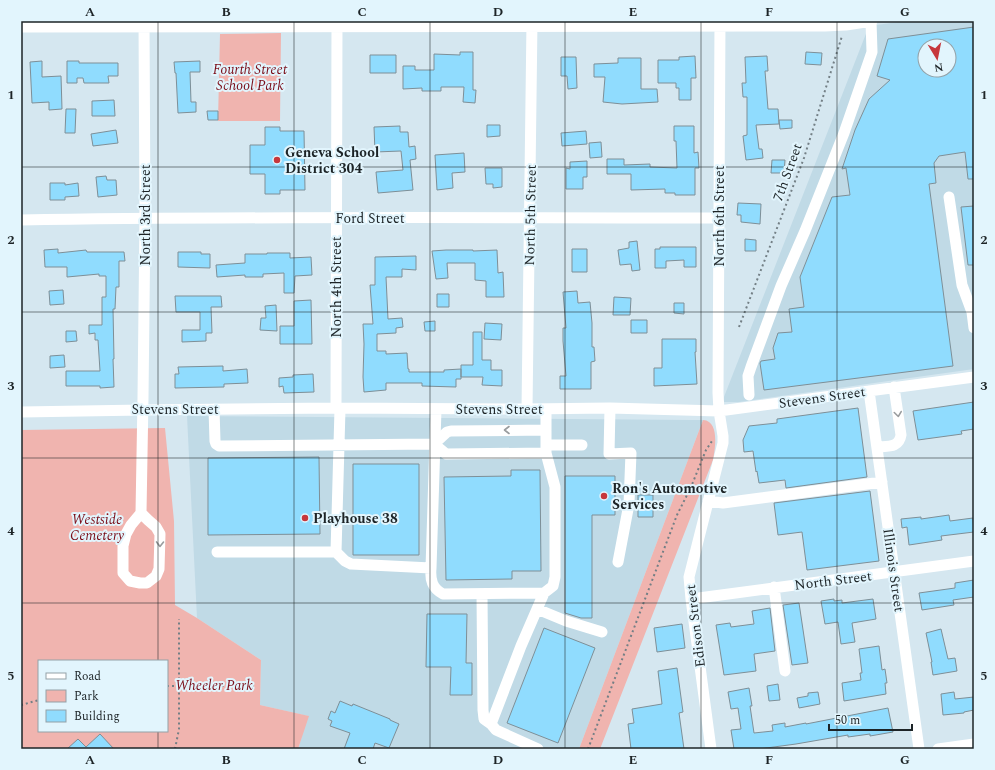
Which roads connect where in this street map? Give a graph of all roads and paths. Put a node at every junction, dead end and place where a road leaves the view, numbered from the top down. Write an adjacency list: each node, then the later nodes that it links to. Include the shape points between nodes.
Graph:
1 (872, 21): 7 (street); 20 (street, via 872,52 844,133 781,286 751,367 748,376)
2 (720, 23): 3 (street); 6 (street); 13 (street, North 6th Street)
3 (826, 23): 7 (street)
4 (144, 24): 5 (street); 8 (street); 10 (street, North 3rd Street)
5 (337, 24): 6 (street); 11 (street, North 4th Street)
6 (532, 24): 12 (street, North 5th Street)
7 (846, 25): 15 (path, 7th Street, via 804,158)
8 (21, 27)
9 (950, 197): 16 (street, via 962,285 972,312)
10 (145, 218): 11 (street, Ford Street); 14 (street, Ford Street); 27 (street, North 3rd Street)
11 (337, 218): 12 (street, Ford Street); 21 (street, North 4th Street)
12 (530, 218): 13 (street, Ford Street); 25 (street, North 5th Street)
13 (719, 218): 28 (street, North 6th Street)
14 (21, 220)
15 (739, 327)
16 (974, 328)
17 (974, 377): 18 (street, Stevens Street)
18 (894, 387): 19 (street, Stevens Street); 35 (street, one-way to 35, via 900,441 897,444)
19 (869, 391): 28 (street, Stevens Street); 35 (street, Illinois Street)
20 (749, 395)
21 (338, 408): 23 (street, Stevens Street); 24 (street, Stevens Street); 33 (street, North 4th Street)
22 (610, 408): 26 (street, Stevens Street); 28 (street, Stevens Street); 43 (street, via 609,454 631,453 629,504)
23 (214, 409): 27 (street, Stevens Street); 33 (street, via 215,441 219,446)
24 (436, 409): 25 (street, Stevens Street); 32 (street)
25 (527, 409): 26 (street, Stevens Street)
26 (546, 409): 30 (street)
27 (143, 410): 29 (street, Stevens Street); 39 (street, North 3rd Street)
28 (719, 411): 31 (street, Edison Street)
29 (21, 412)
30 (546, 430): 32 (street, one-way to 32, via 451,430); 36 (street)
31 (723, 436): 38 (street, Edison Street); 63 (path, via 715,437 710,444 677,515)
32 (434, 444): 33 (street); 36 (street, via 446,454); 44 (street)
33 (339, 445): 41 (street, North 4th Street)
34 (582, 445): 36 (street)
35 (877, 447): 37 (street, Illinois Street)
36 (546, 449): 47 (street, via 555,487 555,577 553,586)
37 (882, 482): 38 (street, via 723,503); 45 (street, Illinois Street)
38 (708, 501): 49 (street, Edison Street, via 689,577)
39 (141, 513): 39 (street, one-way to 39, via 160,534 159,569 156,576 147,583 130,581 123,573 123,546 126,534)
40 (217, 552): 41 (street)
41 (336, 552): 44 (street, via 350,564)
42 (974, 561): 45 (street, North Street)
43 (618, 562)
44 (431, 568): 48 (street, via 432,584 443,594)
45 (894, 572): 46 (street, North Street); 65 (street, Illinois Street)
46 (774, 587): 49 (street, North Street); 53 (street)
47 (544, 592): 48 (street); 50 (street)
48 (482, 594): 59 (street, via 483,710 484,719)
49 (691, 599): 64 (street, Edison Street)
50 (537, 609): 52 (street); 59 (street)
51 (179, 619): 55 (path)
52 (602, 632)
53 (785, 671)
54 (168, 686): 55 (path)
55 (179, 686): 56 (path); 61 (path, via 179,729)
56 (257, 686)
57 (38, 700): 58 (path)
58 (21, 705)
59 (491, 724): 62 (street, via 496,730)
60 (974, 744): 66 (street)
61 (175, 749)
62 (538, 749)
63 (588, 749)
64 (711, 749)
65 (919, 749)
66 (938, 749)

